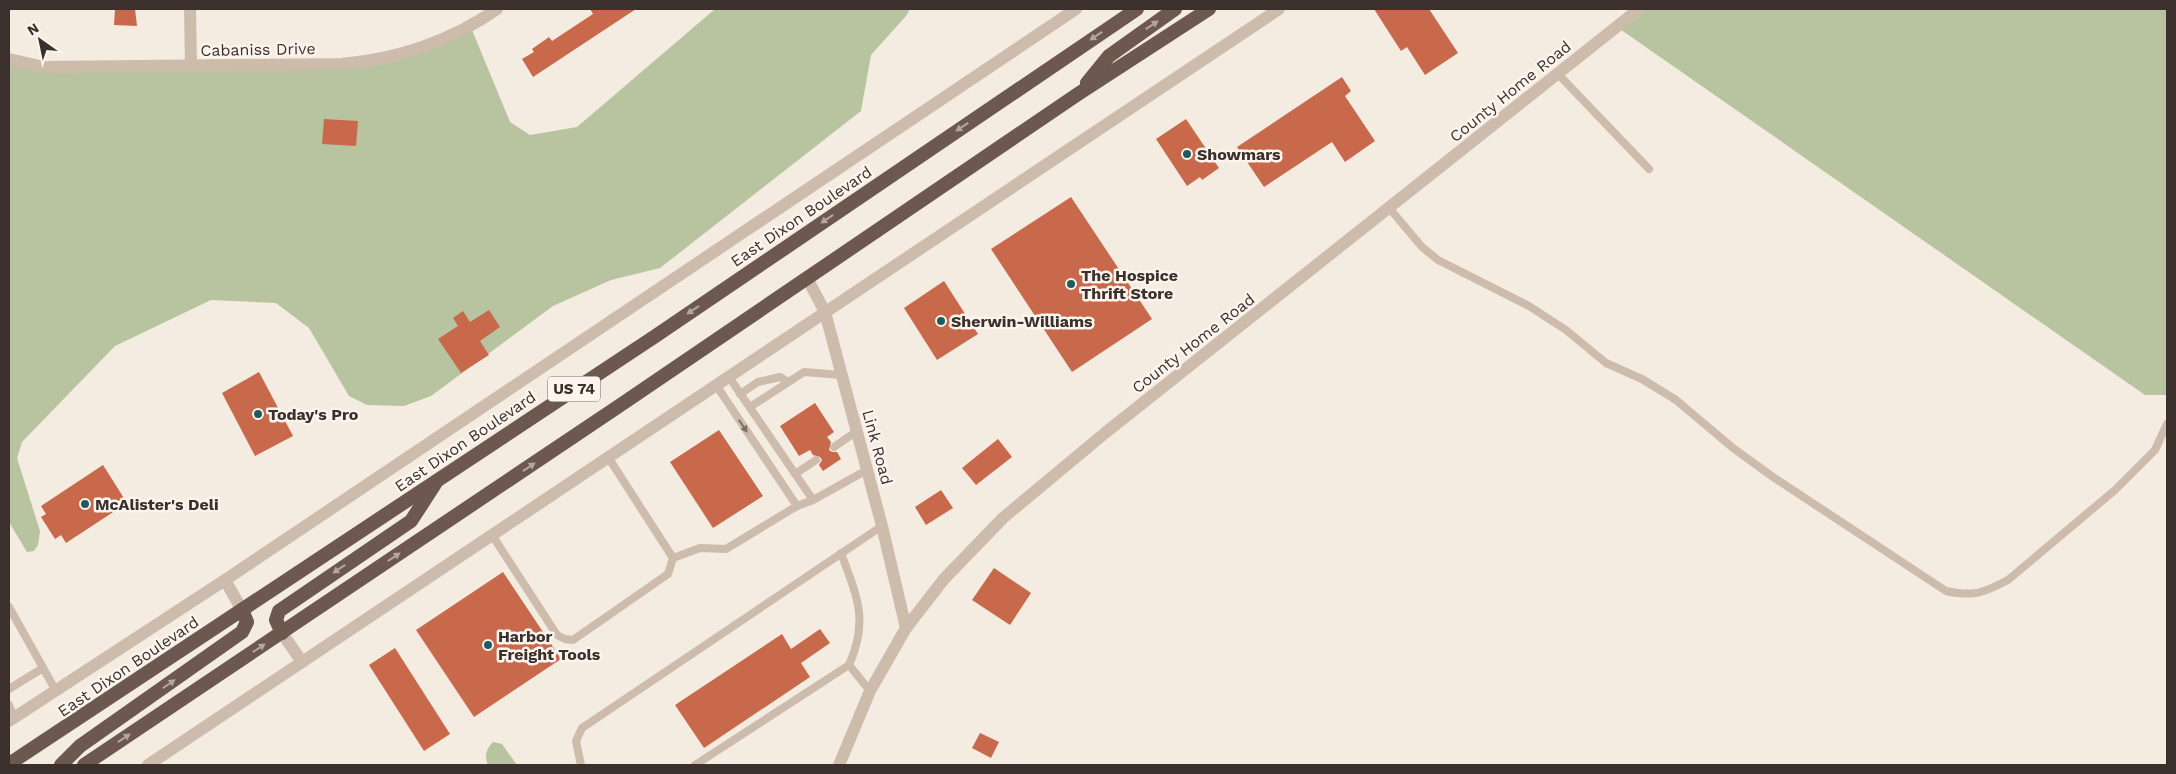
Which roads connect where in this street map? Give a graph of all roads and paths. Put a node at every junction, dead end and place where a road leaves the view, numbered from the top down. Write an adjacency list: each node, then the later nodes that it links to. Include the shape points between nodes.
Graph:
1 (190, 9): 10 (street)
2 (498, 9): 10 (street, Cabaniss Drive, via 431,44 369,62)
3 (1076, 9): 37 (street, East Dixon Boulevard)
4 (1136, 9): 30 (highway, East Dixon Boulevard / US 74, one-way to 30)
5 (1175, 9): 12 (highway, one-way to 5, via 1109,56)
6 (1209, 9): 12 (highway, US 74)
7 (1279, 9): 16 (street)
8 (1639, 9): 11 (street, County Home Road)
9 (9, 59): 10 (street, Cabaniss Drive, via 44,68)
10 (190, 66)
11 (1558, 74): 13 (lane); 14 (street, County Home Road)
12 (1078, 94): 15 (highway, US 74)
13 (1649, 169)
14 (1390, 209): 23 (lane, via 1422,247 1438,260 1530,306 1606,363 1642,379 1676,400 1773,477 1946,591 1971,595 1990,590 2008,580 2115,490 2155,450); 40 (street, County Home Road, via 1120,421 1003,518 944,579)
15 (807, 278): 16 (street, Link Road); 41 (highway, US 74, one-way to 15)
16 (825, 312): 17 (street, Link Road); 18 (street)
17 (841, 374): 19 (lane, via 804,372); 24 (street, Link Road)
18 (729, 377): 20 (street); 21 (lane)
19 (788, 382): 21 (lane, via 780,377 758,382); 22 (lane)
20 (716, 385): 26 (street); 32 (lane, one-way to 32)
21 (740, 394): 22 (lane)
22 (750, 407): 29 (lane)
23 (2167, 424)
24 (857, 431): 25 (lane); 28 (street, Link Road)
25 (834, 447)
26 (608, 457): 34 (street); 36 (lane)
27 (816, 460): 29 (lane)
28 (867, 470): 31 (lane); 33 (street, Link Road)
29 (795, 474): 31 (lane)
30 (438, 480): 39 (highway, East Dixon Boulevard / US 74); 41 (highway, one-way to 41, via 411,522 279,611 276,620)
31 (813, 500): 32 (lane)
32 (797, 506): 36 (lane, via 726,549 700,548)
33 (882, 526): 35 (lane); 40 (street, Link Road)
34 (492, 535): 36 (lane, via 557,635 569,640 668,574); 42 (street)
35 (841, 553): 43 (lane, via 857,598 860,628); 54 (lane, via 582,728 576,742)
36 (674, 558)
37 (225, 580): 39 (street); 46 (street, East Dixon Boulevard)
38 (9, 607): 44 (lane)
39 (242, 610): 50 (highway, East Dixon Boulevard / US 74); 51 (highway, one-way to 39, via 80,746 242,632 247,622)
40 (906, 628): 47 (street, County Home Road)
41 (282, 633): 42 (street); 52 (highway, US 74, one-way to 41)
42 (302, 662): 53 (street)
43 (849, 665): 47 (lane); 55 (lane)
44 (43, 668): 45 (lane); 46 (lane)
45 (9, 689)
46 (56, 691): 49 (street, East Dixon Boulevard)
47 (870, 691): 56 (street, County Home Road)
48 (9, 705): 49 (lane)
49 (11, 719)
50 (9, 764)
51 (61, 765)
52 (84, 765)
53 (148, 765)
54 (582, 765)
55 (695, 765)
56 (839, 765)

